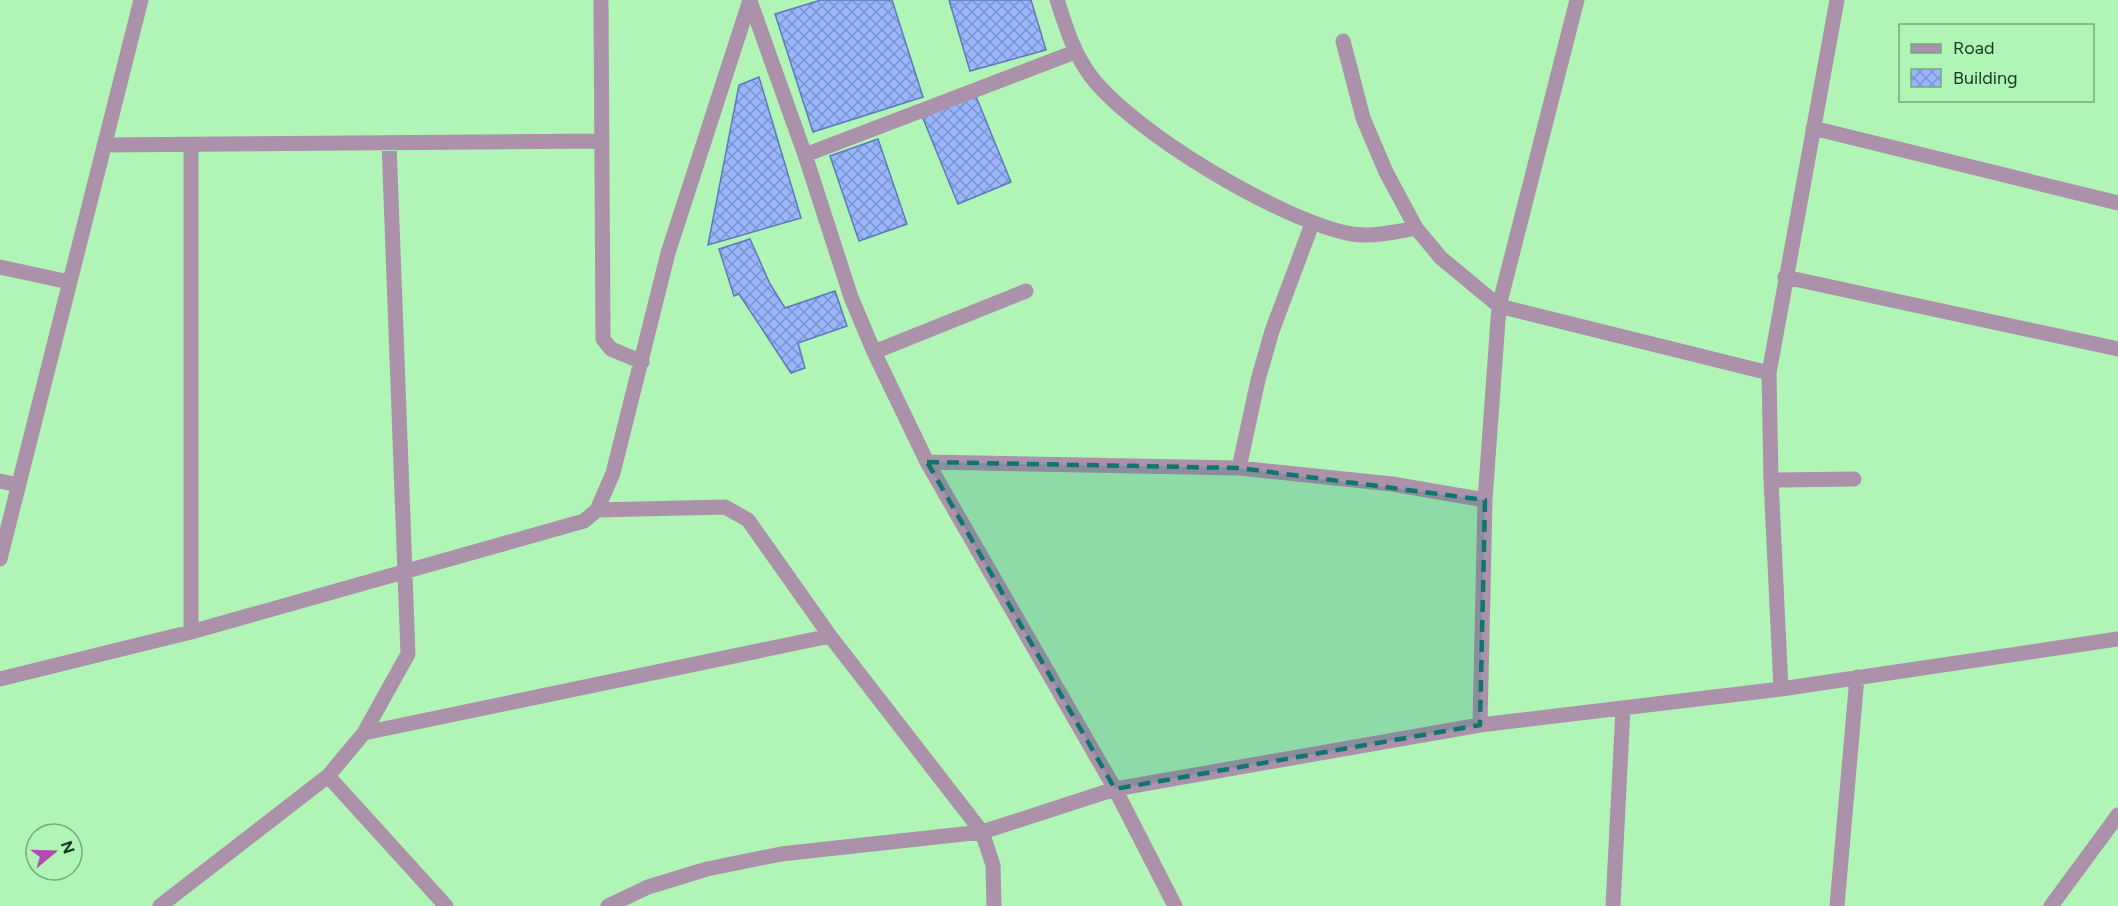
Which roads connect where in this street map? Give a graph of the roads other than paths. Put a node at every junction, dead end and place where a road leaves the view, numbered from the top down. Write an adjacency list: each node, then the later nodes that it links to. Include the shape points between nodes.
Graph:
1 (141, 0): 13 (street)
2 (602, 0): 10 (street)
3 (750, 0): 14 (street); 25 (street, via 668,253)
4 (1057, 0): 8 (street)
5 (1577, 0): 22 (street)
6 (1837, 0): 9 (street)
7 (1343, 41): 17 (street, via 1363,118)
8 (1075, 52): 14 (street); 16 (street, via 1091,77 1120,106 1168,142 1227,181)
9 (1813, 128): 15 (street); 19 (street)
10 (602, 141): 11 (street); 25 (street, via 603,339 611,349)
11 (390, 143): 12 (street); 36 (street)
12 (191, 144): 13 (street); 37 (street)
13 (104, 145): 20 (street)
14 (805, 155): 24 (street, via 851,297)
15 (2118, 203)
16 (1312, 224): 17 (street, via 1354,234); 28 (street, via 1272,331)
17 (1416, 228): 22 (street, via 1441,258)
18 (0, 267): 20 (street)
19 (1785, 278): 23 (street); 26 (street)
20 (69, 282): 32 (street)
21 (1026, 291): 24 (street)
22 (1499, 306): 26 (street); 33 (street)
23 (2118, 349)
24 (874, 352): 27 (street)
25 (642, 362): 34 (street, via 612,473)
26 (1769, 373): 30 (street)
27 (927, 462): 28 (street); 47 (street)
28 (1239, 468): 33 (street, via 1392,484)
29 (1854, 479): 30 (street)
30 (1771, 480): 42 (street)
31 (0, 481): 32 (street)
32 (18, 485): 35 (street)
33 (1485, 500): 44 (street)
34 (597, 510): 36 (street, via 584,521); 38 (street, via 725,507 748,520)
35 (0, 559)
36 (405, 572): 37 (street); 45 (street, via 408,654)
37 (191, 632): 41 (street)
38 (830, 636): 45 (street); 49 (street)
39 (2118, 639): 40 (street)
40 (1857, 677): 42 (street); 56 (street)
41 (0, 679)
42 (1781, 689): 43 (street)
43 (1623, 708): 44 (street); 55 (street)
44 (1480, 725): 47 (street)
45 (364, 733): 46 (street)
46 (328, 776): 50 (street); 51 (street)
47 (1115, 789): 49 (street); 54 (street)
48 (2118, 815): 57 (street)
49 (982, 832): 52 (street, via 749,860 648,888); 53 (street, via 993,865)
50 (160, 906)
51 (446, 906)
52 (608, 906)
53 (993, 906)
54 (1175, 906)
55 (1612, 906)
56 (1837, 906)
57 (2051, 906)

